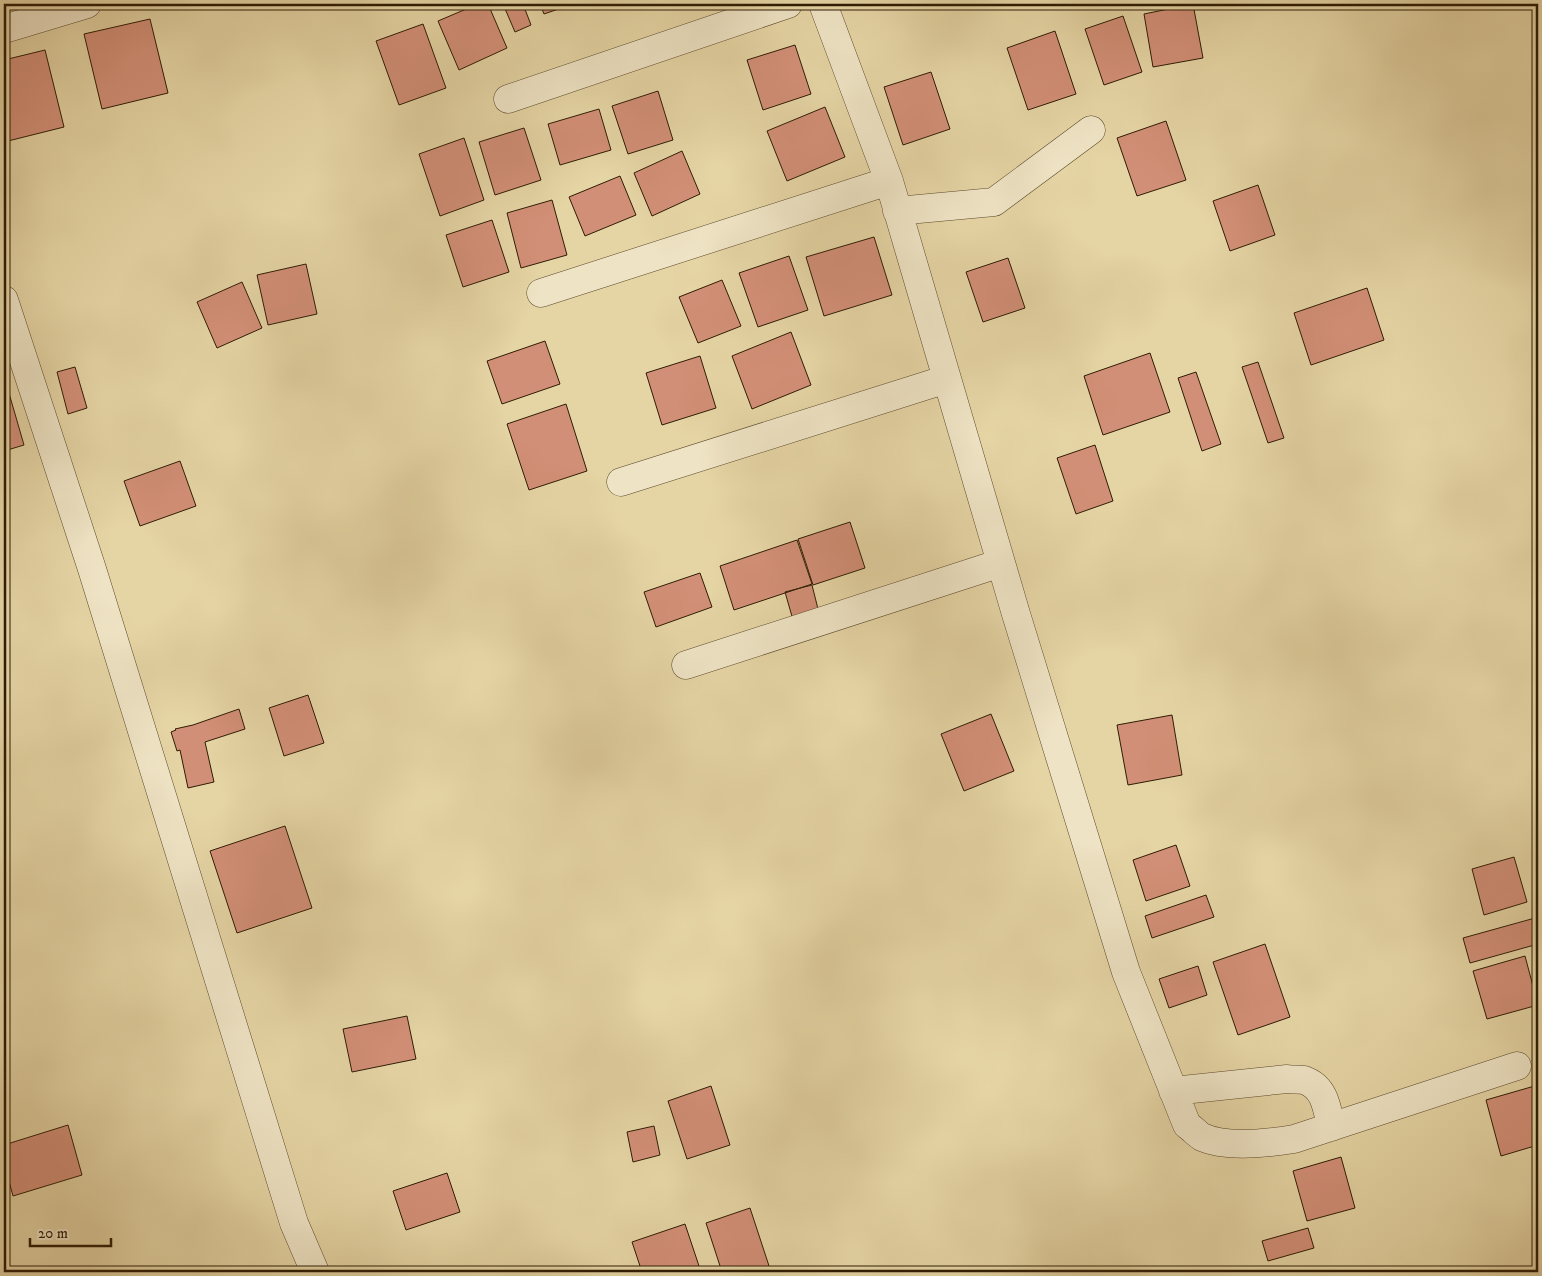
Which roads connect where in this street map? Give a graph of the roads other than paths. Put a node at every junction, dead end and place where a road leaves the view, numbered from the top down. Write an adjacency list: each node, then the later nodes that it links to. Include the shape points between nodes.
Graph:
1 (87, 4): 4 (street)
2 (788, 4): 5 (street)
3 (823, 4): 7 (street)
4 (4, 28)
5 (508, 99)
6 (1091, 130): 8 (street, via 994,202)
7 (889, 181): 8 (street); 9 (street)
8 (897, 211): 11 (street)
9 (541, 293)
10 (4, 300): 18 (street, via 92,568 294,1223)
11 (947, 379): 12 (street); 13 (street)
12 (621, 482)
13 (1001, 563): 14 (street); 16 (street, via 1126,972)
14 (686, 666)
15 (1517, 1066): 17 (street)
16 (1173, 1091): 17 (street, via 1187,1124 1202,1137 1224,1142 1264,1144 1294,1139); 17 (street, via 1304,1080 1320,1090)
17 (1331, 1127)
18 (315, 1272)

